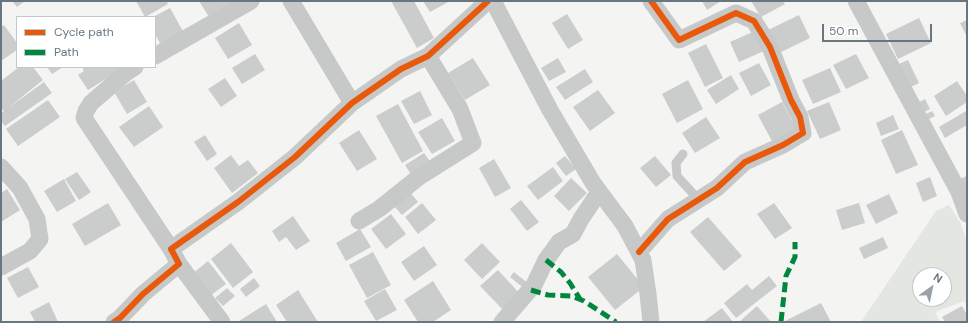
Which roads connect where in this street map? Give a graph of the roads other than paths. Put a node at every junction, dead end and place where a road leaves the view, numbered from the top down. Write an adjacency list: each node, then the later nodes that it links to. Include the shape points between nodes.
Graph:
1 (251, 1): 7 (street)
2 (291, 1): 10 (street)
3 (488, 1): 8 (street)
4 (493, 1): 13 (street, via 550,110)
5 (651, 1): 14 (street, via 679,40 736,13 754,21 770,47 800,117 803,133 745,162 717,188)
6 (856, 1): 15 (street, via 959,192)
7 (156, 55)
8 (428, 56): 10 (street, via 401,68); 16 (street, via 460,109 473,143 419,177)
9 (133, 68): 18 (street, via 91,103 84,118)
10 (352, 103): 18 (street, via 295,157)
11 (683, 154): 14 (lane, via 676,163 678,176)
12 (1, 166): 19 (street, via 20,188 38,219 40,238 30,251)
13 (599, 192): 17 (street, via 625,226); 22 (street, via 573,234 560,242 546,260 534,285)
14 (698, 199): 17 (street, via 668,219)
15 (967, 214)
16 (359, 222)
17 (639, 252): 23 (street, via 643,260)
18 (175, 256): 20 (street, via 143,294); 21 (street)
19 (1, 267)
20 (114, 322)
21 (222, 322)
22 (502, 322)
23 (651, 322)

